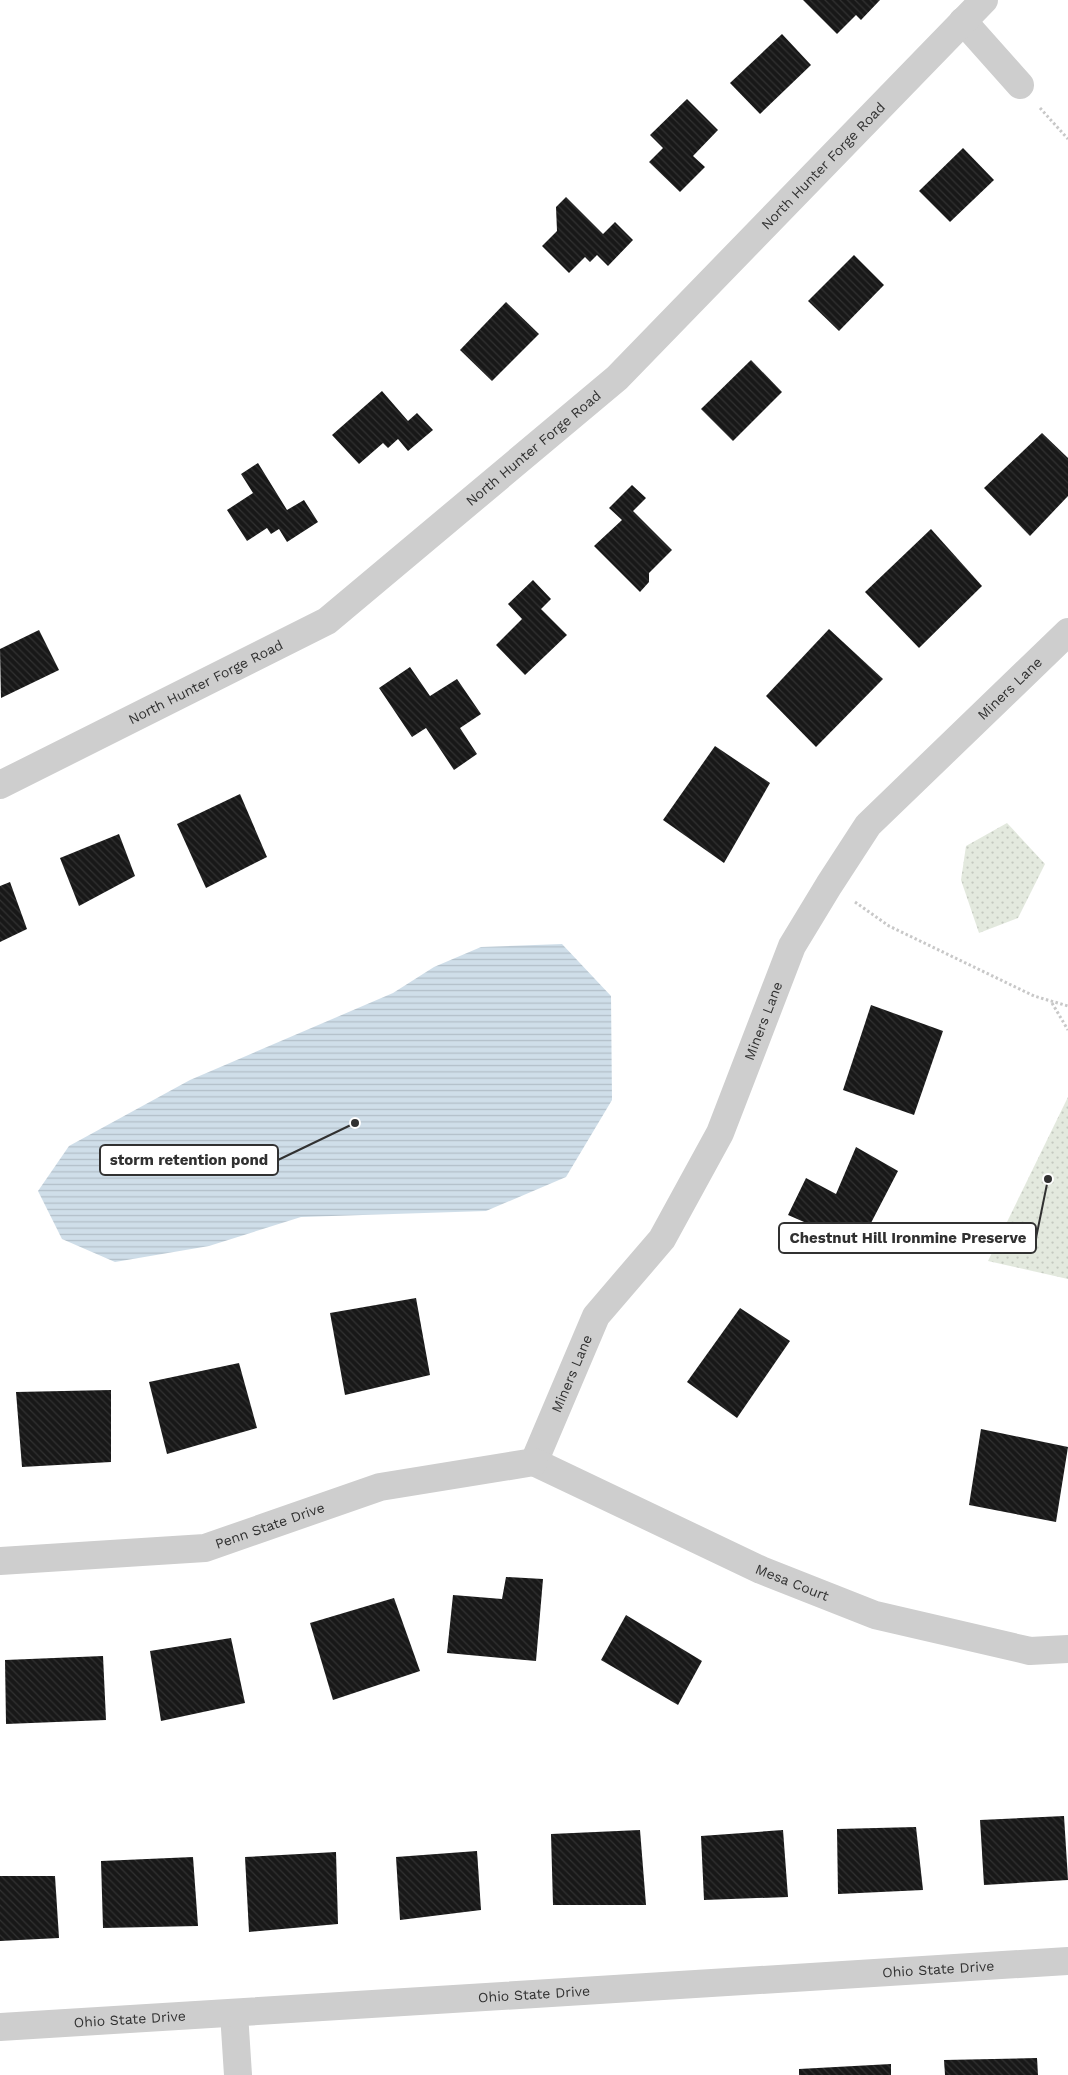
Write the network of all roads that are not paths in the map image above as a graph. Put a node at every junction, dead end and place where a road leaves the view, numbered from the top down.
1 (984, 0) edge
2 (963, 21) junction
3 (1020, 85) road end
4 (1068, 632) edge
5 (0, 785) edge
6 (534, 1462) junction
7 (0, 1561) edge
8 (1068, 1649) edge
9 (1068, 1961) edge
10 (234, 2014) junction
11 (0, 2027) edge
12 (238, 2075) edge

1 - 2 street, North Hunter Forge Road
2 - 3 street
2 - 5 street, North Hunter Forge Road
4 - 6 street, Miners Lane
6 - 7 street, Penn State Drive
6 - 8 street, Mesa Court
9 - 10 street, Ohio State Drive
10 - 11 street, Ohio State Drive
10 - 12 street

